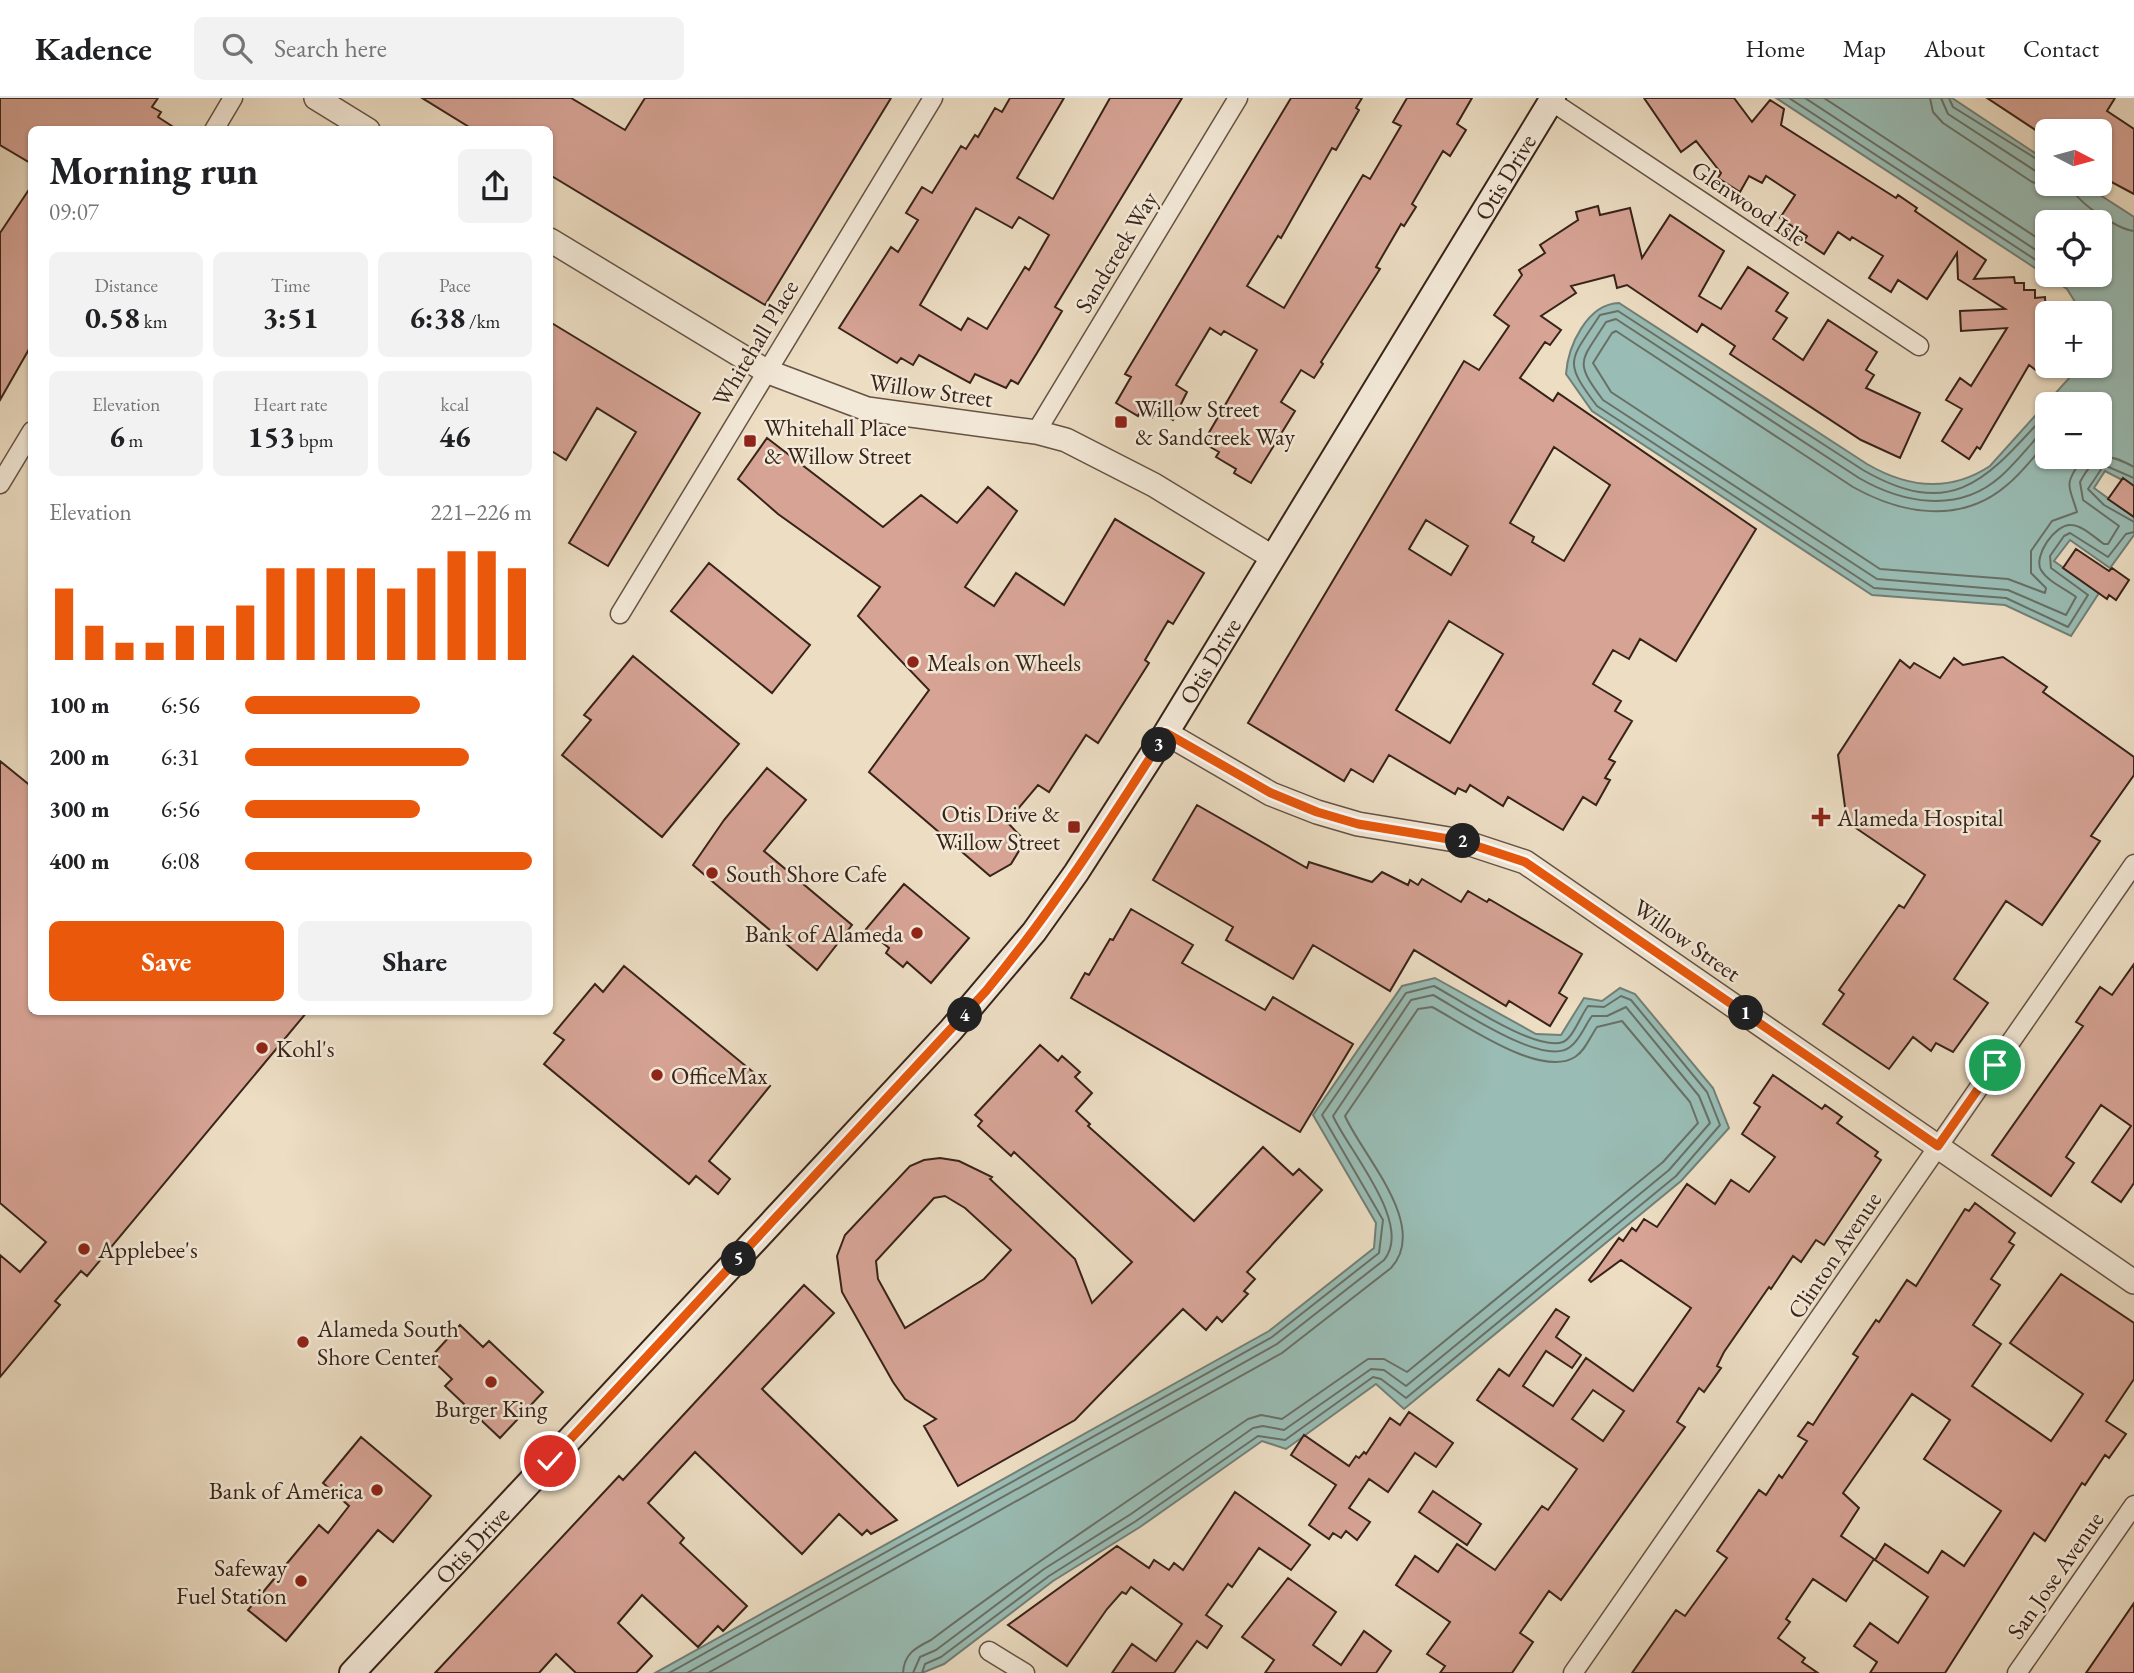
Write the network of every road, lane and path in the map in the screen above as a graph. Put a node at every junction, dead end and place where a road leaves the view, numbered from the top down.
1 (233, 98) edge
2 (316, 98) edge
3 (933, 98) edge
4 (1238, 98) edge
5 (1552, 99) edge
6 (216, 126) edge
7 (362, 126) edge
8 (553, 242) edge
9 (1919, 346) dead end
10 (766, 371) junction
11 (1036, 432) junction
12 (28, 438) edge
13 (0, 484) edge
14 (1272, 557) junction
15 (620, 614) dead end
16 (1166, 733) junction
17 (2134, 863) edge
18 (1938, 1146) junction
19 (2134, 1282) edge
20 (2134, 1505) edge
21 (989, 1651) dead end
22 (352, 1673) edge
23 (1025, 1673) edge
24 (1573, 1673) edge
25 (2017, 1673) edge

1 - 6 street
2 - 7 street
3 - 10 street, Whitehall Place
4 - 11 street, Sandcreek Way
5 - 9 street, Glenwood Isle
5 - 14 main road, Otis Drive
8 - 10 street, Willow Street
10 - 11 street, Willow Street
10 - 15 street, Whitehall Place
11 - 14 street, Willow Street
12 - 13 street
14 - 16 main road, Otis Drive
16 - 18 street, Willow Street
16 - 22 main road, Otis Drive
17 - 18 street, Clinton Avenue
18 - 19 street, Willow Street
18 - 24 street, Clinton Avenue
20 - 25 street, San Jose Avenue
21 - 23 street

